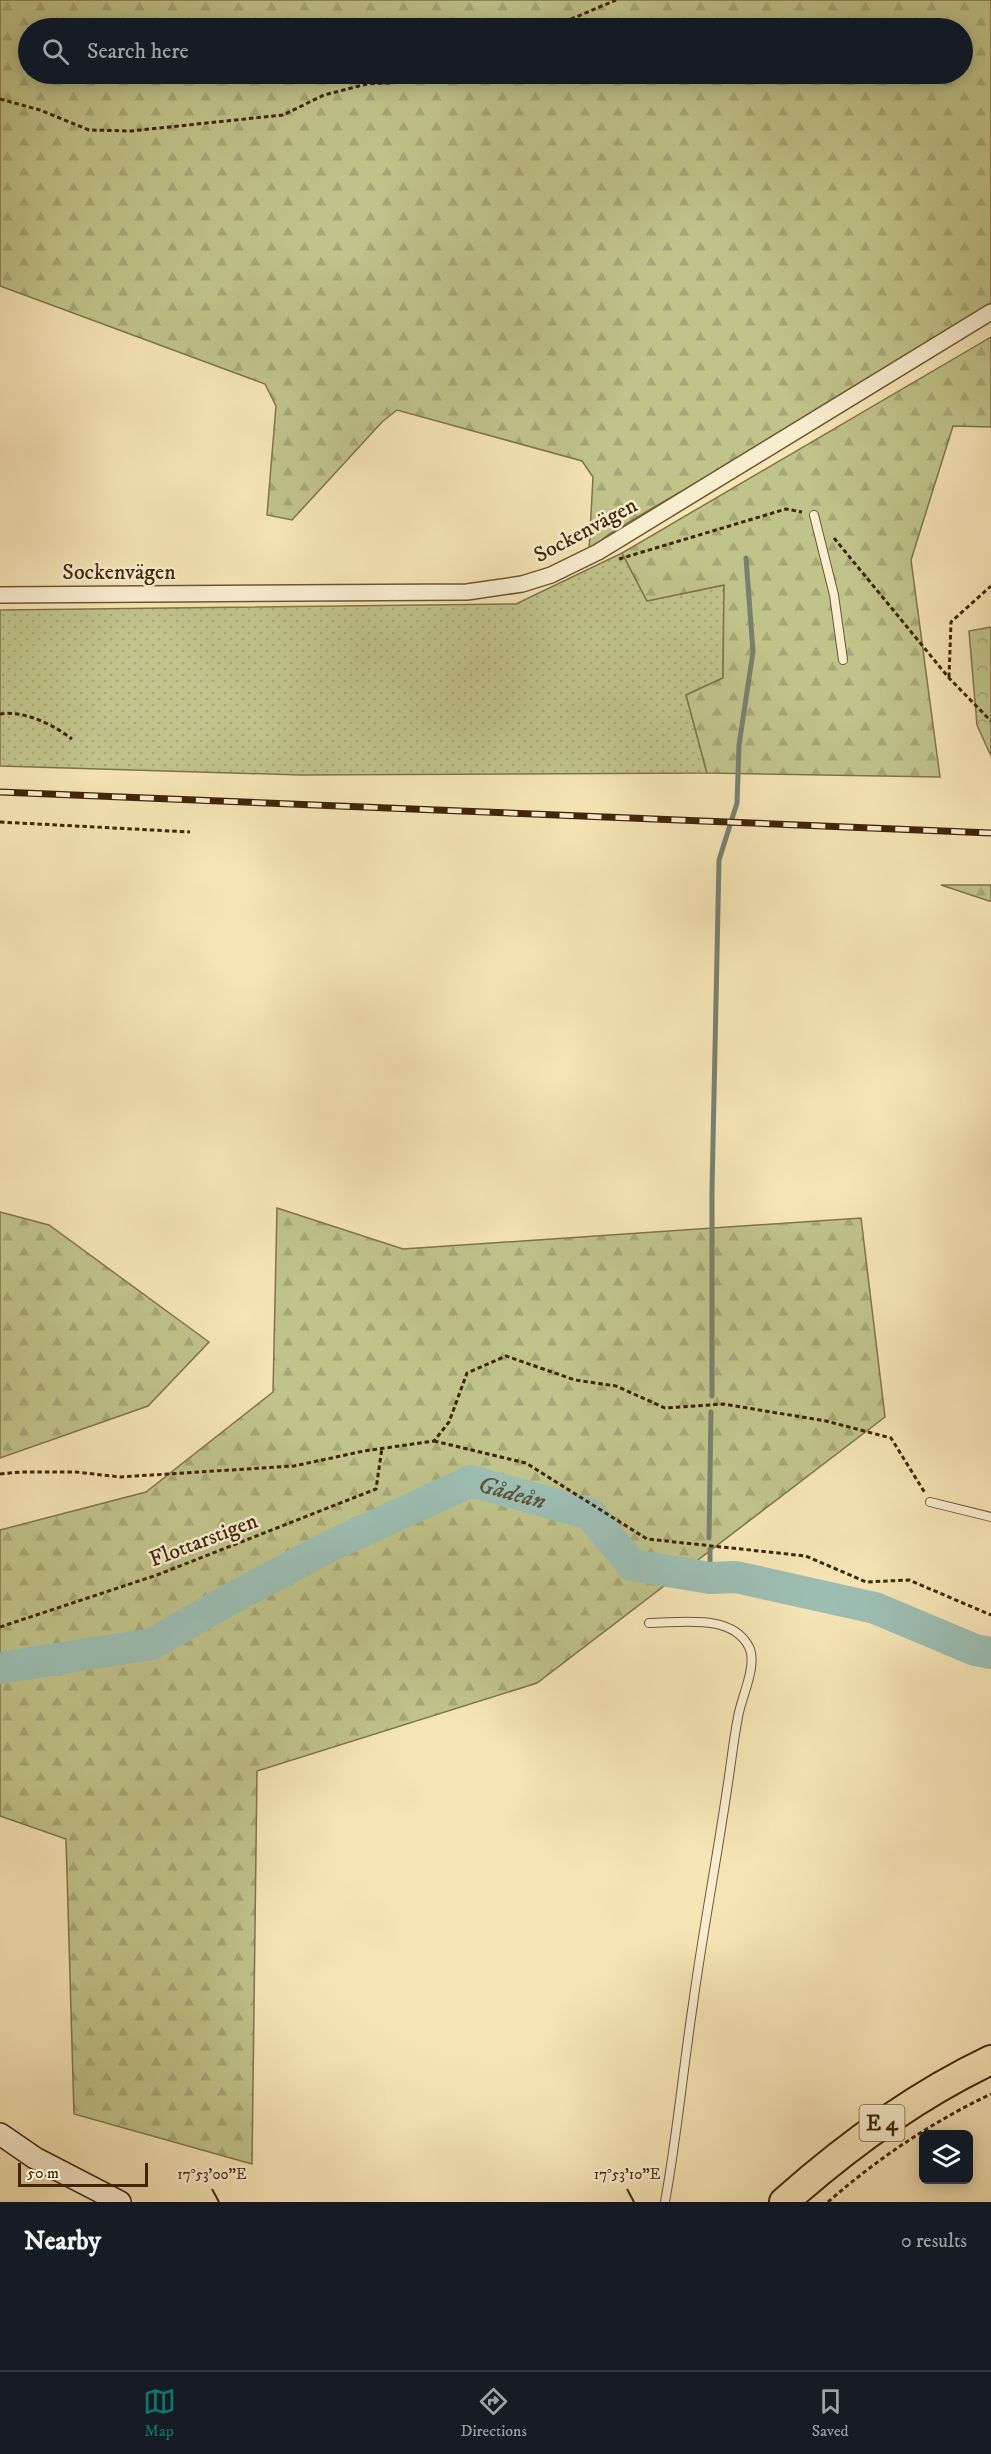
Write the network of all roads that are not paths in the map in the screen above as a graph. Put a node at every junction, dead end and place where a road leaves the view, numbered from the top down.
1 (991, 312) edge
2 (814, 515) road end
3 (0, 595) edge
4 (843, 660) dead end
5 (930, 1502) road end
6 (991, 1517) edge
7 (649, 1623) dead end
8 (991, 2060) edge
9 (0, 2134) edge
10 (120, 2202) edge
11 (665, 2202) edge
12 (784, 2202) edge

1 - 3 street, Sockenvägen
2 - 4 lane
5 - 6 lane
7 - 11 lane
8 - 12 highway, E 4
9 - 10 street

